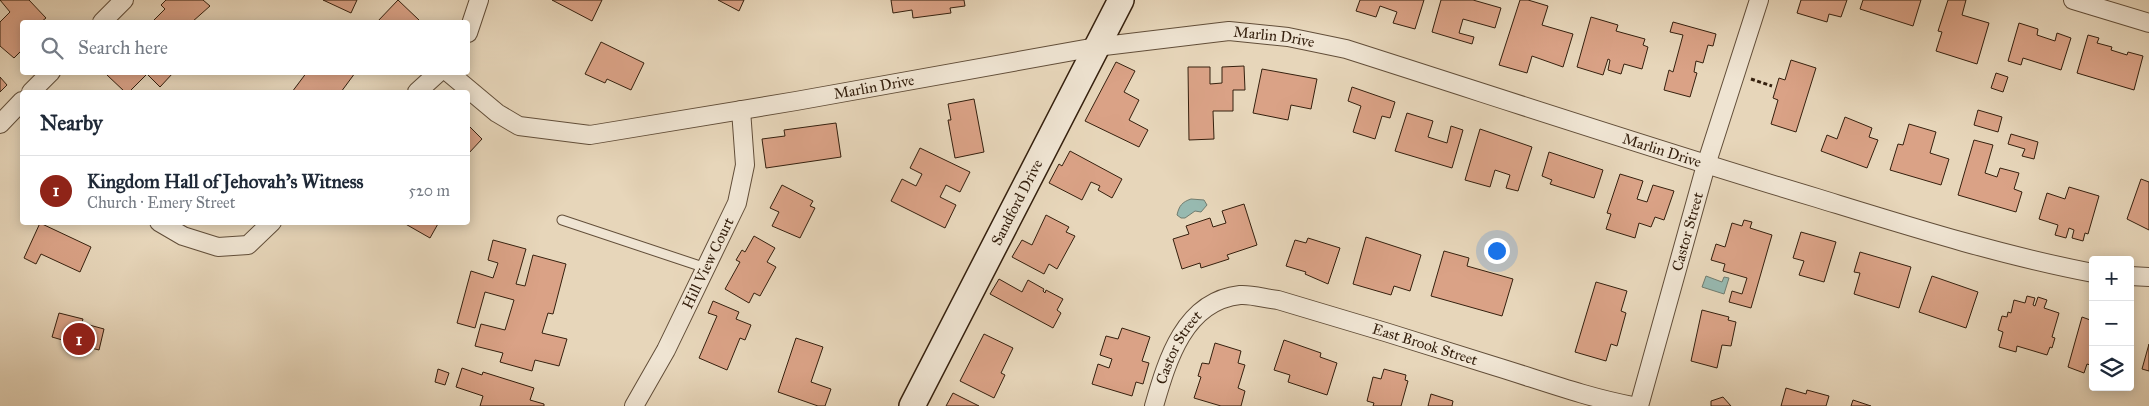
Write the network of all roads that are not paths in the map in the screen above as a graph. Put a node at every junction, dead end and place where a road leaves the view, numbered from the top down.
1 (124, 0) edge
2 (480, 0) edge
3 (1121, 0) edge
4 (1760, 0) edge
5 (2073, 0) edge
6 (104, 20) edge
7 (2149, 23) edge
8 (470, 28) edge
9 (1096, 47) junction
10 (48, 75) edge
11 (436, 75) edge
12 (452, 75) edge
13 (33, 90) edge
14 (419, 90) edge
15 (470, 90) edge
16 (470, 90) edge
17 (20, 103) edge
18 (741, 110) junction
19 (0, 124) edge
20 (1706, 165) junction
21 (562, 220) dead end
22 (164, 225) edge
23 (269, 225) edge
24 (706, 268) junction
25 (2089, 273) edge
26 (2134, 276) edge
27 (2149, 277) edge
28 (1218, 301) joint
29 (634, 406) edge
30 (912, 406) edge
31 (1154, 406) edge
32 (1633, 406) edge
33 (1639, 406) edge

1 - 6 street
2 - 8 street
3 - 9 street, Sandford Drive
4 - 20 street, Castor Street
5 - 7 street
9 - 18 street, Marlin Drive
9 - 20 street, Marlin Drive
9 - 30 street, Sandford Drive
10 - 13 street
11 - 14 street
12 - 16 street, Marlin Drive
15 - 18 street, Marlin Drive
17 - 19 street
18 - 24 street, Hill View Court
20 - 25 street, Marlin Drive
20 - 33 street, Castor Street
21 - 24 lane
22 - 23 street
24 - 29 street, Hill View Court
26 - 27 street
28 - 31 street, Castor Street
28 - 32 street, East Brook Street

